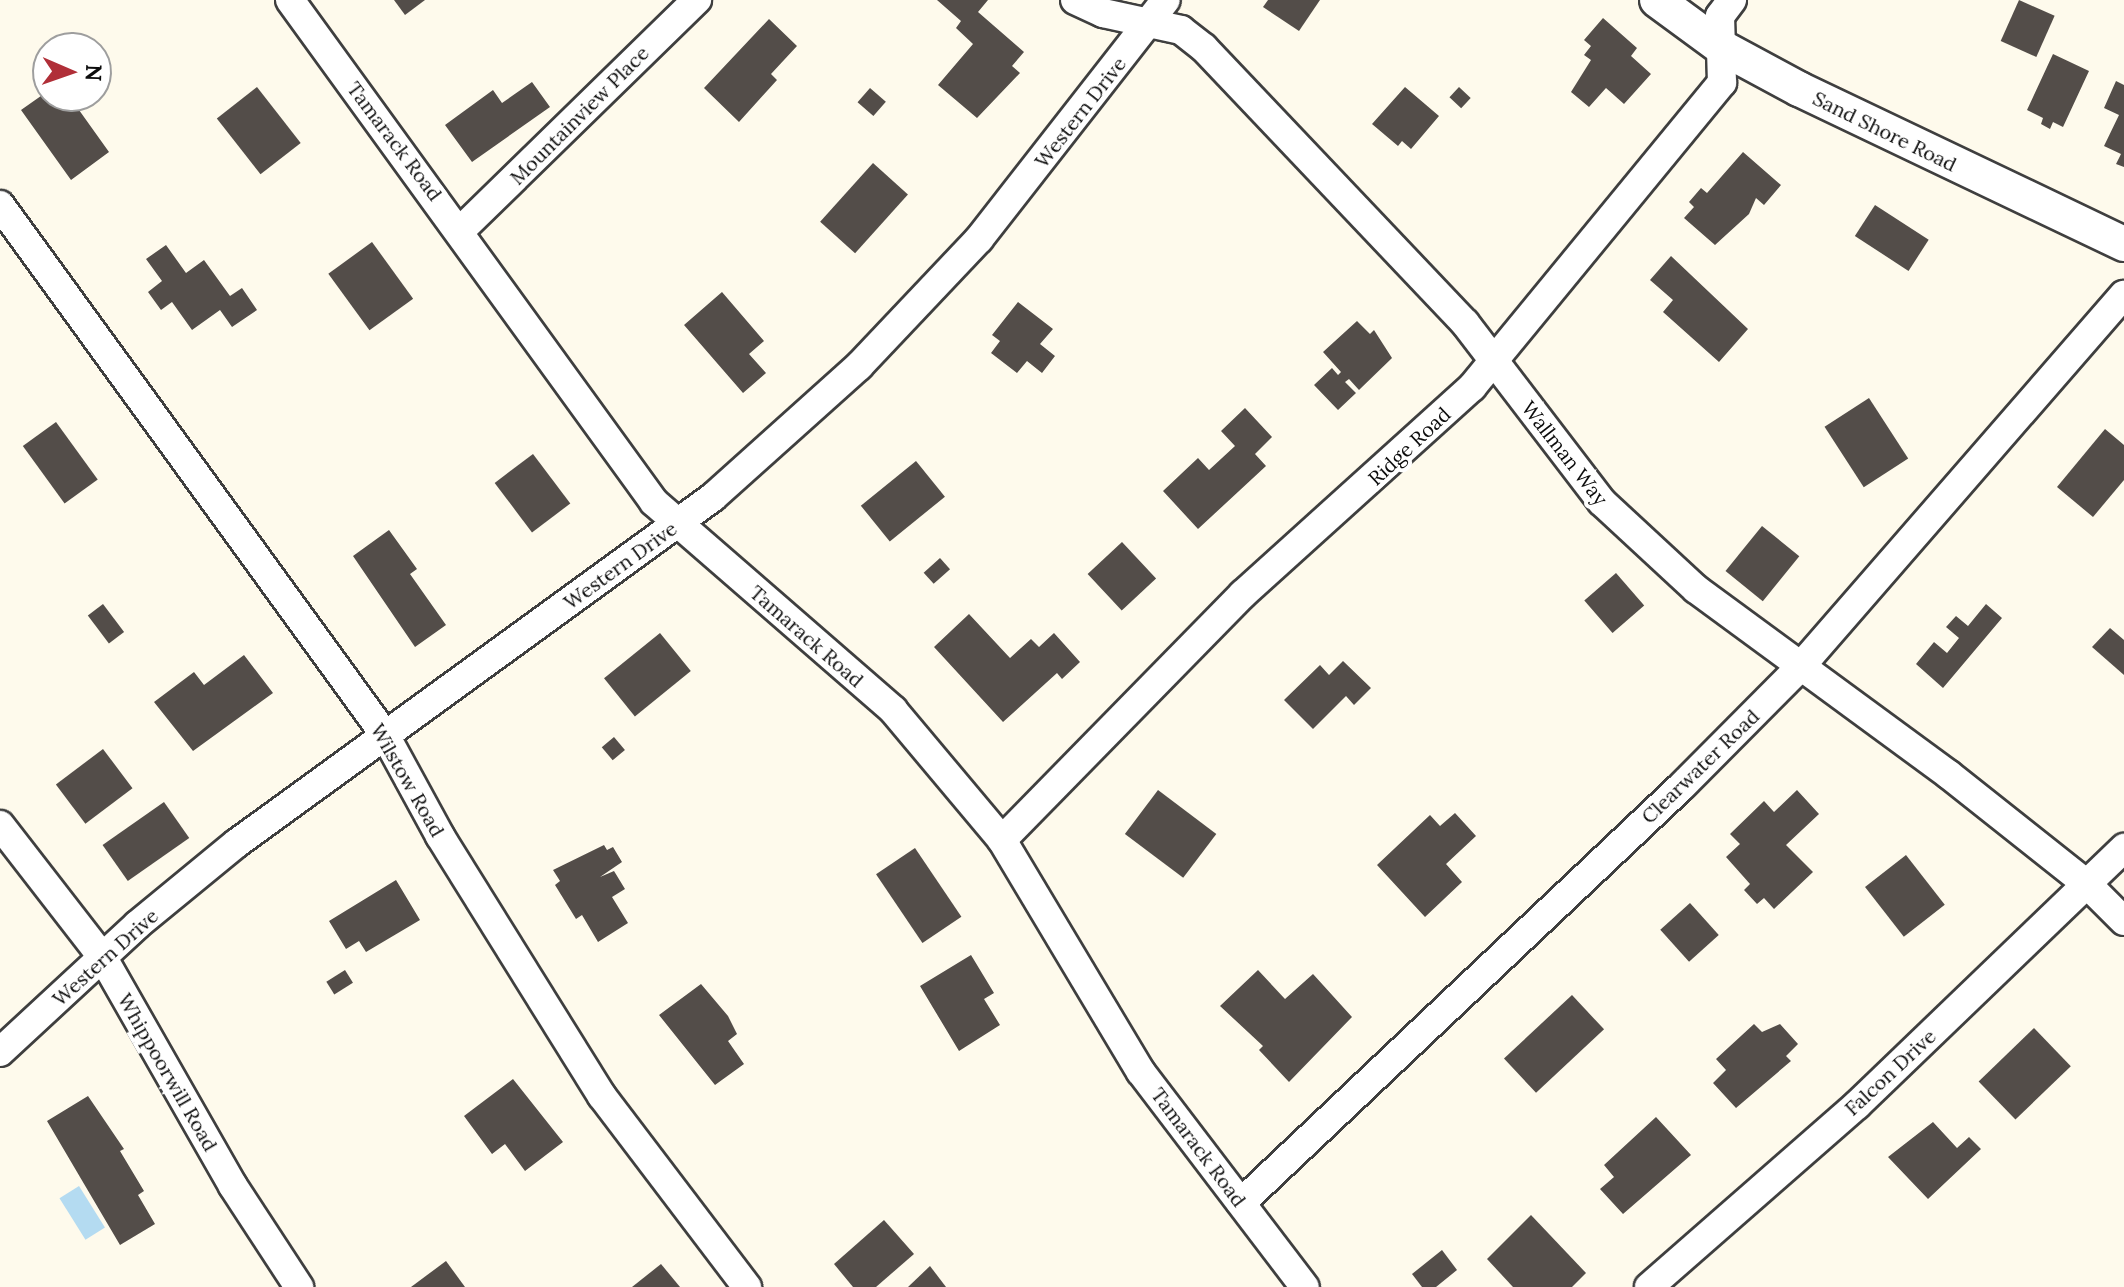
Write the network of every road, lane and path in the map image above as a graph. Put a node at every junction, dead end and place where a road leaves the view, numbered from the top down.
1 (290, 0) edge
2 (697, 0) edge
3 (1075, 0) edge
4 (1166, 0) edge
5 (1657, 0) edge
6 (1732, 0) edge
7 (1149, 23) junction
8 (1721, 47) junction
9 (0, 205) edge
10 (461, 230) junction
11 (2124, 244) edge
12 (2124, 295) edge
13 (1492, 359) junction
14 (676, 524) junction
15 (1801, 666) junction
16 (385, 735) junction
17 (0, 825) edge
18 (1002, 840) junction
19 (2124, 848) edge
20 (2088, 885) junction
21 (2124, 921) edge
22 (103, 958) junction
23 (0, 1052) edge
24 (1241, 1203) junction
25 (299, 1287) edge
26 (747, 1287) edge
27 (1305, 1287) edge
28 (1649, 1287) edge

1 - 10 street, Tamarack Road
2 - 10 street, Mountainview Place
3 - 7 street, Wallman Way
4 - 7 street, Western Drive
5 - 8 street, Sand Shore Road
6 - 8 street, Ridge Road
7 - 13 street, Wallman Way
7 - 14 street, Western Drive
8 - 11 street, Sand Shore Road
8 - 13 street, Ridge Road
9 - 16 street, Wilstow Road
10 - 14 street, Tamarack Road
12 - 15 street, Clearwater Road
13 - 15 street, Wallman Way
13 - 18 street, Ridge Road
14 - 16 street, Western Drive
14 - 18 street, Tamarack Road
15 - 20 street, Wallman Way
15 - 24 street, Clearwater Road
16 - 22 street, Western Drive
16 - 26 street, Wilstow Road
17 - 22 street, Whippoorwill Road
18 - 24 street, Tamarack Road
19 - 20 street, Falcon Drive
20 - 21 street, Wallman Way
20 - 28 street, Falcon Drive
22 - 23 street, Western Drive
22 - 25 street, Whippoorwill Road
24 - 27 street, Tamarack Road

